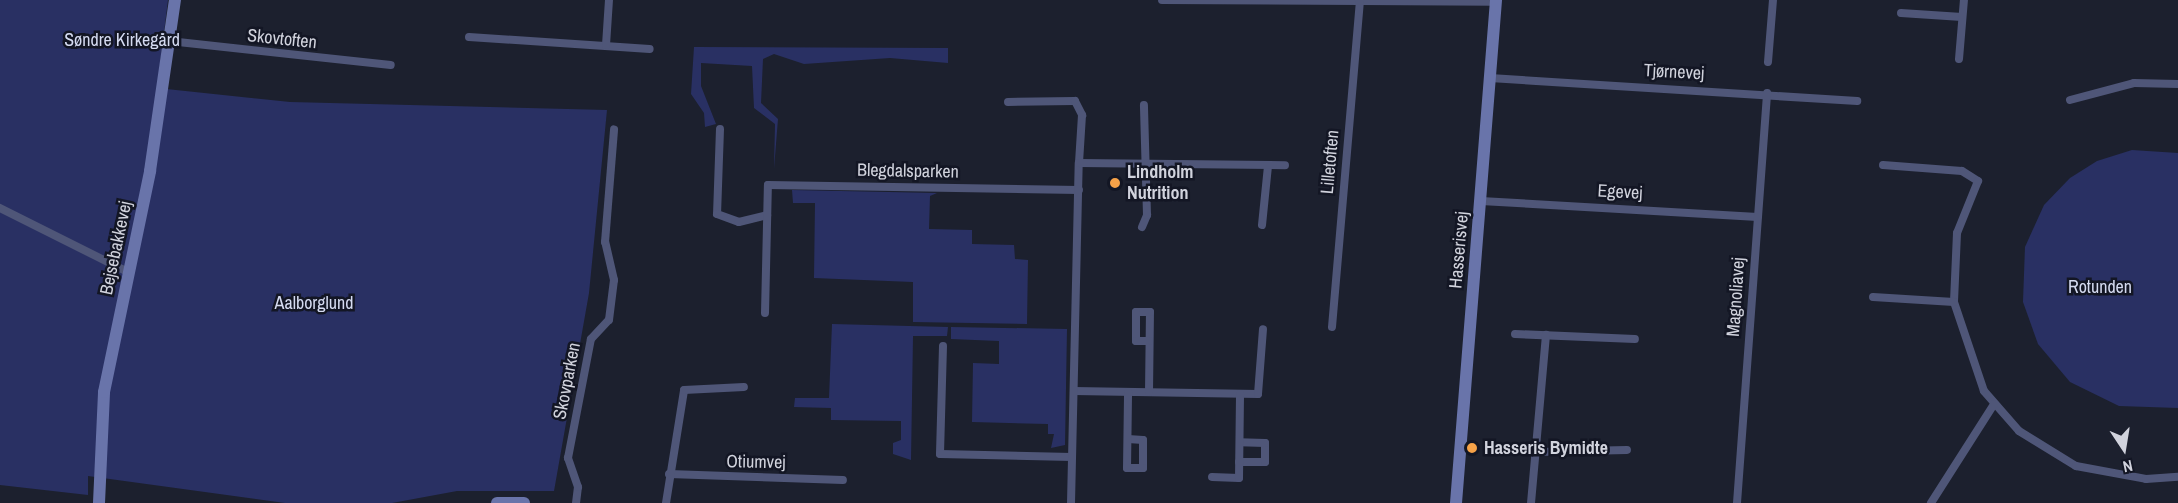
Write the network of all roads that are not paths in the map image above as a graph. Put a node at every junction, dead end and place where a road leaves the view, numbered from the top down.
1 (175, 0) edge
2 (609, 0) edge
3 (1162, 0) edge
4 (1360, 0) edge
5 (1403, 0) edge
6 (1773, 0) edge
7 (1964, 0) edge
8 (1496, 1) edge
9 (1901, 13) dead end
10 (1962, 17) junction
11 (469, 37) dead end
12 (170, 41) junction
13 (606, 45) junction
14 (650, 49) dead end
15 (1959, 59) dead end
16 (1768, 62) dead end
17 (391, 65) dead end
18 (1490, 78) junction
19 (2178, 84) edge
20 (1767, 93) junction
21 (2070, 100) dead end
22 (1857, 101) dead end
23 (1008, 102) dead end
24 (1144, 105) dead end
25 (614, 129) dead end
26 (720, 129) dead end
27 (1079, 163) junction
28 (1147, 164) junction
29 (1286, 165) dead end
30 (1883, 165) dead end
31 (1268, 166) junction
32 (1079, 190) junction
33 (1481, 201) junction
34 (0, 208) edge
35 (767, 216) junction
36 (1758, 217) junction
37 (1262, 225) dead end
38 (1142, 227) dead end
39 (130, 273) junction
40 (1873, 297) dead end
41 (1954, 302) junction
42 (765, 313) dead end
43 (1332, 327) dead end
44 (1263, 329) dead end
45 (1515, 334) dead end
46 (1546, 335) junction
47 (1635, 339) dead end
48 (1149, 341) dead end
49 (943, 346) dead end
50 (744, 387) dead end
51 (1074, 391) junction
52 (1128, 392) junction
53 (1149, 392) junction
54 (1240, 394) junction
55 (1994, 404) junction
56 (1128, 439) dead end
57 (1240, 442) junction
58 (1627, 450) dead end
59 (1536, 452) junction
60 (1072, 457) junction
61 (1239, 462) junction
62 (669, 474) junction
63 (1212, 477) dead end
64 (2178, 477) edge
65 (843, 480) dead end
66 (99, 503) edge
67 (497, 503) edge
68 (524, 503) edge
69 (576, 503) edge
70 (666, 503) edge
71 (1071, 503) edge
72 (1456, 503) edge
73 (1532, 503) edge
74 (1737, 503) edge
75 (1931, 503) edge

1 - 12 street, Bejsebakkevej
2 - 13 street
3 - 4 street
4 - 5 street
4 - 43 street, Lilletoften
5 - 8 street
6 - 16 street
7 - 10 street
8 - 18 street, Hasserisvej
9 - 10 street
10 - 15 street
11 - 13 street
12 - 17 street, Skovtoften
12 - 39 street, Bejsebakkevej
13 - 14 street
18 - 20 street, Tjørnevej
18 - 33 street, Hasserisvej
19 - 21 street
20 - 22 street, Tjørnevej
20 - 36 street, Magnoliavej
23 - 27 street
24 - 28 street
25 - 69 street, Skovparken
26 - 35 street
27 - 28 street
27 - 32 street
28 - 31 street
28 - 38 street
29 - 31 street
30 - 41 street
31 - 37 street
32 - 35 street, Blegdalsparken
32 - 51 street
33 - 36 street, Egevej
33 - 72 street, Hasserisvej
34 - 39 street
35 - 42 street, Blegdalsparken
36 - 74 street, Magnoliavej
39 - 66 street, Bejsebakkevej
40 - 41 street
41 - 55 street
44 - 54 street
45 - 46 street
46 - 47 street
46 - 59 street
48 - 53 street
49 - 60 street
50 - 62 street
51 - 52 street
51 - 60 street
52 - 53 street
52 - 56 street
53 - 54 street
54 - 57 street
55 - 64 street
55 - 75 street
57 - 61 street
57 - 61 street
58 - 59 street
59 - 73 street
60 - 71 street
61 - 63 street
62 - 65 street, Otiumvej
62 - 70 street
67 - 68 street

